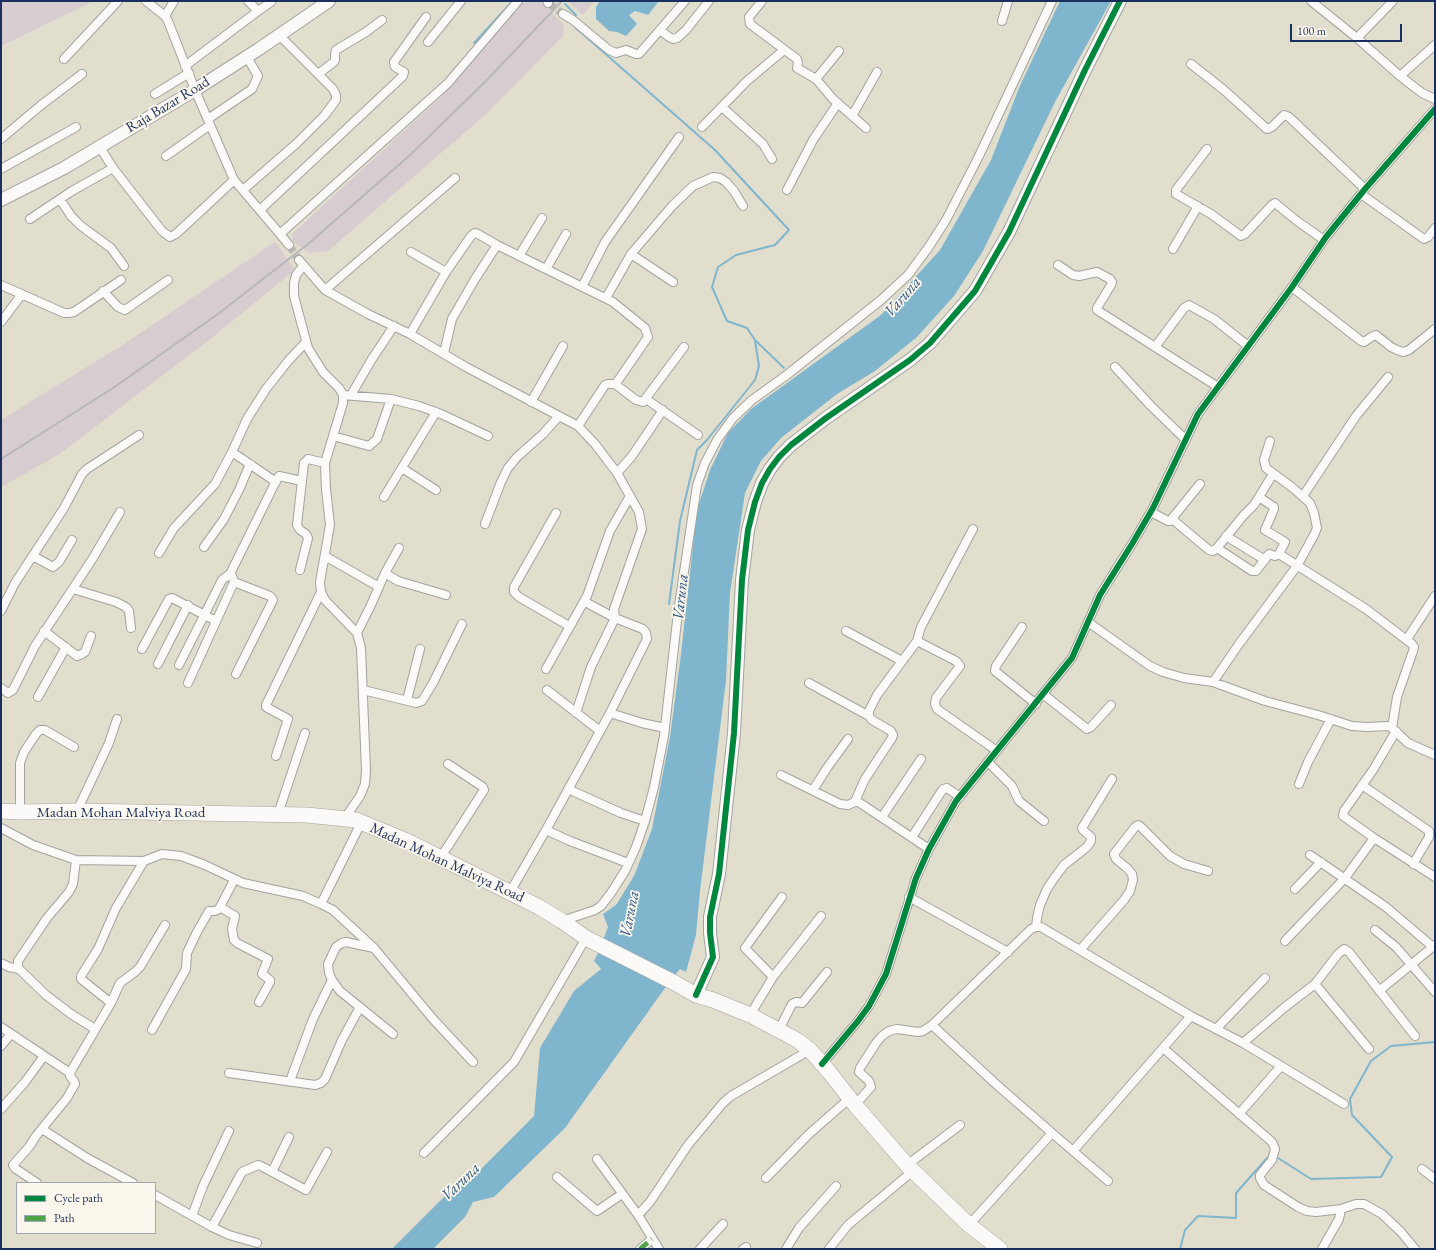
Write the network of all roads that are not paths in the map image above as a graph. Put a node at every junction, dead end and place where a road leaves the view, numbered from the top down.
1 (118, 1) edge
2 (146, 1) edge
3 (174, 1) edge
4 (248, 1) edge
5 (329, 1) edge
6 (461, 1) edge
7 (518, 1) edge
8 (685, 1) edge
9 (709, 1) edge
10 (762, 1) edge
11 (1008, 1) edge
12 (1052, 1) edge
13 (1120, 1) edge
14 (1311, 1) edge
15 (1393, 1) edge
16 (271, 2) edge
17 (258, 11) junction
18 (563, 14) tunnel mouth
19 (165, 16) junction
20 (426, 17) dead end
21 (382, 20) dead end
22 (1002, 21) dead end
23 (660, 30) junction
24 (279, 35) junction
25 (1357, 38) junction
26 (428, 42) dead end
27 (1435, 45) edge
28 (784, 50) junction
29 (839, 50) dead end
30 (247, 57) junction
31 (64, 59) dead end
32 (1191, 64) dead end
33 (187, 70) junction
34 (877, 72) dead end
35 (82, 74) dead end
36 (318, 74) junction
37 (1400, 76) junction
38 (816, 79) junction
39 (195, 90) junction
40 (155, 94) dead end
41 (1435, 99) edge
42 (838, 103) junction
43 (722, 108) junction
44 (1435, 109) edge
45 (852, 116) junction
46 (209, 122) junction
47 (76, 127) dead end
48 (702, 127) dead end
49 (866, 128) dead end
50 (679, 137) dead end
51 (1, 139) edge
52 (99, 146) junction
53 (1207, 149) dead end
54 (166, 156) dead end
55 (772, 159) dead end
56 (113, 168) junction
57 (1, 169) edge
58 (455, 178) dead end
59 (234, 180) junction
60 (243, 190) junction
61 (787, 190) dead end
62 (1363, 192) junction
63 (60, 199) junction
64 (1, 200) edge
65 (743, 206) dead end
66 (1198, 206) junction
67 (260, 210) junction
68 (542, 218) dead end
69 (30, 219) dead end
70 (1435, 228) edge
71 (280, 234) junction
72 (566, 234) dead end
73 (1324, 240) junction
74 (1432, 240) edge
75 (289, 245) tunnel mouth
76 (497, 245) junction
77 (1173, 249) dead end
78 (411, 252) dead end
79 (631, 254) junction
80 (520, 256) junction
81 (1058, 264) dead end
82 (124, 266) dead end
83 (546, 269) junction
84 (446, 272) junction
85 (121, 280) dead end
86 (168, 280) dead end
87 (673, 282) dead end
88 (1, 285) edge
89 (582, 287) junction
90 (1292, 288) junction
91 (324, 290) junction
92 (103, 291) junction
93 (22, 294) junction
94 (606, 298) junction
95 (1, 322) edge
96 (394, 326) junction
97 (1435, 329) edge
98 (410, 334) junction
99 (306, 342) junction
100 (564, 346) dead end
101 (1248, 346) junction
102 (684, 347) dead end
103 (1155, 347) junction
104 (444, 353) junction
105 (1115, 367) dead end
106 (1388, 377) dead end
107 (615, 384) junction
108 (1218, 387) junction
109 (342, 395) junction
110 (351, 395) junction
111 (391, 399) junction
112 (646, 399) junction
113 (531, 402) junction
114 (663, 410) junction
115 (436, 412) junction
116 (559, 416) junction
117 (578, 426) junction
118 (139, 435) dead end
119 (698, 435) dead end
120 (333, 436) junction
121 (488, 436) dead end
122 (1186, 440) junction
123 (1270, 441) dead end
124 (232, 452) junction
125 (325, 463) junction
126 (250, 464) junction
127 (402, 468) junction
128 (617, 473) junction
129 (1273, 474) junction
130 (302, 481) junction
131 (276, 482) junction
132 (1200, 484) dead end
133 (436, 490) dead end
134 (630, 496) junction
135 (1303, 496) junction
136 (384, 497) dead end
137 (1259, 497) junction
138 (120, 512) dead end
139 (1151, 512) junction
140 (556, 513) dead end
141 (1172, 519) junction
142 (486, 524) dead end
143 (974, 529) dead end
144 (1226, 536) junction
145 (72, 540) dead end
146 (204, 546) dead end
147 (399, 548) dead end
148 (1217, 548) junction
149 (159, 554) dead end
150 (1278, 554) junction
151 (33, 556) junction
152 (325, 556) junction
153 (1265, 560) junction
154 (1297, 566) junction
155 (300, 570) dead end
156 (231, 573) junction
157 (385, 573) junction
158 (234, 582) junction
159 (379, 587) junction
160 (72, 590) junction
161 (321, 592) junction
162 (446, 595) dead end
163 (1435, 596) edge
164 (589, 604) dead end
165 (188, 605) junction
166 (1, 611) edge
167 (204, 615) junction
168 (615, 618) junction
169 (216, 621) junction
170 (1088, 622) junction
171 (462, 624) dead end
172 (569, 626) junction
173 (1022, 627) dead end
174 (131, 628) dead end
175 (846, 631) dead end
176 (44, 632) junction
177 (357, 633) junction
178 (91, 636) dead end
179 (1407, 639) junction
180 (917, 641) junction
181 (66, 647) junction
182 (142, 649) dead end
183 (420, 649) dead end
184 (902, 661) junction
185 (158, 664) dead end
186 (179, 665) dead end
187 (546, 669) dead end
188 (236, 674) dead end
189 (1213, 682) junction
190 (188, 683) dead end
191 (809, 683) dead end
192 (1, 688) edge
193 (362, 690) junction
194 (548, 690) dead end
195 (1043, 694) junction
196 (38, 697) dead end
197 (407, 700) junction
198 (1036, 704) junction
199 (1111, 705) dead end
200 (576, 713) junction
201 (610, 713) junction
202 (869, 716) junction
203 (117, 719) dead end
204 (1331, 719) junction
205 (665, 728) junction
206 (1394, 729) junction
207 (600, 731) junction
208 (305, 733) dead end
209 (848, 739) dead end
210 (74, 747) dead end
211 (997, 751) junction
212 (1435, 755) edge
213 (276, 756) dead end
214 (921, 759) dead end
215 (988, 762) junction
216 (448, 764) dead end
217 (782, 775) dead end
218 (1112, 779) dead end
219 (1298, 784) dead end
220 (1362, 785) junction
221 (568, 790) junction
222 (813, 790) junction
223 (960, 797) junction
224 (857, 801) junction
225 (1, 811) edge
226 (77, 811) junction
227 (20, 812) junction
228 (278, 814) junction
229 (882, 817) junction
230 (345, 818) junction
231 (645, 821) junction
232 (1044, 821) dead end
233 (362, 822) junction
234 (1, 828) edge
235 (546, 830) junction
236 (912, 837) junction
237 (1374, 838) junction
238 (929, 848) junction
239 (1310, 854) dead end
240 (441, 857) junction
241 (76, 860) junction
242 (144, 861) junction
243 (1321, 862) junction
244 (628, 863) junction
245 (1413, 864) junction
246 (1208, 871) dead end
247 (1435, 877) edge
248 (1344, 878) junction
249 (234, 880) junction
250 (1295, 889) dead end
251 (510, 892) junction
252 (782, 897) dead end
253 (909, 898) junction
254 (321, 904) junction
255 (220, 907) junction
256 (821, 916) dead end
257 (562, 921) junction
258 (165, 925) dead end
259 (1036, 927) junction
260 (1374, 930) dead end
261 (586, 938) junction
262 (1285, 941) dead end
263 (1434, 946) edge
264 (374, 948) junction
265 (1080, 950) junction
266 (1008, 952) junction
267 (1, 963) edge
268 (1411, 964) junction
269 (19, 969) junction
270 (827, 972) dead end
271 (773, 976) junction
272 (1265, 978) dead end
273 (332, 980) junction
274 (1315, 984) junction
275 (1379, 990) junction
276 (1435, 992) edge
277 (698, 996) junction
278 (259, 1002) dead end
279 (110, 1003) junction
280 (360, 1007) junction
281 (750, 1015) junction
282 (1190, 1016) junction
283 (932, 1025) junction
284 (1, 1027) edge
285 (95, 1029) junction
286 (1216, 1029) junction
287 (152, 1030) dead end
288 (779, 1030) junction
289 (11, 1034) junction
290 (393, 1034) dead end
291 (1415, 1036) dead end
292 (1243, 1043) junction
293 (1, 1046) edge
294 (1163, 1048) junction
295 (1369, 1049) dead end
296 (807, 1052) junction
297 (44, 1056) junction
298 (473, 1062) dead end
299 (822, 1064) junction
300 (1281, 1066) junction
301 (70, 1073) junction
302 (229, 1073) dead end
303 (290, 1081) junction
304 (850, 1102) junction
305 (1344, 1104) dead end
306 (1, 1109) edge
307 (1240, 1114) junction
308 (960, 1125) dead end
309 (42, 1129) junction
310 (229, 1131) dead end
311 (1052, 1133) junction
312 (289, 1138) dead end
313 (1073, 1151) junction
314 (327, 1152) dead end
315 (424, 1153) dead end
316 (597, 1159) dead end
317 (1422, 1170) dead end
318 (907, 1171) junction
319 (272, 1172) junction
320 (557, 1177) dead end
321 (766, 1178) dead end
322 (1435, 1179) edge
323 (1108, 1181) dead end
324 (35, 1182) edge
325 (131, 1182) edge
326 (836, 1186) dead end
327 (622, 1194) junction
328 (156, 1196) edge
329 (1341, 1209) junction
330 (638, 1215) junction
331 (192, 1216) junction
332 (723, 1224) dead end
333 (969, 1225) junction
334 (212, 1227) junction
335 (652, 1239) junction
336 (257, 1244) dead end
337 (640, 1249) edge
338 (659, 1249) edge
339 (700, 1249) edge
340 (786, 1249) edge
341 (829, 1249) edge
342 (988, 1249) edge
343 (1000, 1249) edge
344 (1322, 1249) edge
345 (1415, 1249) edge

1 - 31 street
2 - 19 street
3 - 19 street
4 - 17 street
5 - 24 street, Raja Bazar Road
6 - 26 street
7 - 71 street
8 - 23 street
9 - 23 street
10 - 28 street
11 - 22 street
12 - 205 street
13 - 277 street
14 - 25 street
15 - 25 street
16 - 17 street
17 - 33 street
18 - 23 street
19 - 33 street
20 - 67 street
21 - 36 street
24 - 30 street, Raja Bazar Road
24 - 36 street
25 - 37 street
27 - 37 street
28 - 38 street
28 - 43 street
29 - 38 street
30 - 39 street, Raja Bazar Road
30 - 46 street
32 - 62 street
33 - 39 street
33 - 40 street
34 - 45 street
35 - 51 street
36 - 60 street
37 - 41 street
38 - 42 street
39 - 46 street
39 - 52 street, Raja Bazar Road
42 - 45 street
42 - 61 street
43 - 48 street
43 - 55 street
44 - 62 street
45 - 49 street
46 - 54 street
46 - 59 street
47 - 57 street
50 - 89 street
52 - 56 street
52 - 64 street, Raja Bazar Road
53 - 66 street
56 - 59 street
56 - 63 street
58 - 91 street
59 - 60 street
60 - 67 street
62 - 73 street
62 - 74 street
63 - 69 street
63 - 82 street
65 - 79 street
66 - 73 street
66 - 77 street
67 - 71 street
68 - 80 street
70 - 74 street
71 - 75 street
72 - 83 street
73 - 90 street
76 - 80 street
76 - 84 street
76 - 104 street
78 - 84 street
79 - 87 street
79 - 94 street
80 - 83 street
81 - 103 street
83 - 89 street
84 - 98 street
85 - 92 street
86 - 92 street
88 - 93 street
89 - 94 street
90 - 97 street
90 - 101 street
91 - 96 street
91 - 99 street
92 - 93 street
93 - 95 street
94 - 107 street
96 - 98 street
96 - 110 street
98 - 104 street
99 - 109 street
99 - 124 street
100 - 113 street
101 - 103 street
101 - 108 street
102 - 112 street
103 - 108 street
104 - 113 street
105 - 122 street
106 - 135 street
107 - 112 street
107 - 117 street
108 - 122 street
109 - 110 street
109 - 120 street
110 - 111 street
111 - 115 street
111 - 120 street
112 - 114 street
113 - 116 street
114 - 119 street
114 - 128 street
115 - 121 street
115 - 127 street
116 - 117 street
116 - 142 street
117 - 128 street
118 - 151 street
120 - 125 street
122 - 139 street
123 - 129 street
124 - 126 street
124 - 149 street
125 - 130 street
125 - 152 street
126 - 131 street
126 - 146 street
127 - 133 street
127 - 136 street
128 - 134 street
129 - 135 street
129 - 137 street
130 - 131 street
130 - 155 street
131 - 156 street
132 - 141 street
134 - 168 street
134 - 172 street
135 - 154 street
137 - 144 street
137 - 150 street
138 - 160 street
139 - 141 street
139 - 170 street
140 - 172 street
141 - 148 street
143 - 180 street
144 - 148 street
144 - 153 street
145 - 151 street
147 - 157 street
148 - 153 street
150 - 153 street
150 - 154 street
151 - 166 street
152 - 159 street
152 - 161 street
154 - 179 street
154 - 189 street
156 - 158 street
156 - 167 street
157 - 159 street
157 - 162 street
158 - 169 street
158 - 188 street
159 - 177 street
160 - 174 street
160 - 176 street
161 - 177 street
161 - 213 street
163 - 179 street
164 - 168 street
165 - 167 street
165 - 182 street
165 - 185 street
167 - 169 street
167 - 186 street
168 - 200 street
168 - 201 street
169 - 190 street
170 - 189 street
170 - 195 street
171 - 197 street
172 - 187 street
173 - 198 street
175 - 184 street
176 - 181 street
176 - 192 street
177 - 193 street
178 - 181 street
179 - 206 street
180 - 184 street
180 - 211 street
181 - 196 street
183 - 197 street
184 - 202 street
189 - 204 street
191 - 202 street
193 - 197 street
193 - 230 street
194 - 200 street
195 - 198 street
195 - 199 street
198 - 211 street
200 - 207 street
201 - 205 street
201 - 207 street
202 - 224 street
203 - 226 street
204 - 206 street
204 - 219 street
205 - 231 street
206 - 212 street
206 - 220 street
207 - 221 street
208 - 228 street
209 - 222 street
210 - 227 street
211 - 215 street
214 - 229 street
215 - 223 street
215 - 232 street
216 - 240 street
217 - 222 street
218 - 259 street
220 - 237 street
220 - 245 street
221 - 231 street
221 - 235 street
222 - 224 street
223 - 236 street
223 - 238 street
224 - 229 street
225 - 227 highway, Madan Mohan Malviya Road
226 - 227 highway, Madan Mohan Malviya Road
226 - 228 highway, Madan Mohan Malviya Road
228 - 230 highway, Madan Mohan Malviya Road
229 - 236 street
230 - 233 highway, Madan Mohan Malviya Road
231 - 244 street
233 - 240 highway, Madan Mohan Malviya Road
233 - 254 street
234 - 241 street
235 - 244 street
235 - 251 street
236 - 238 street
237 - 245 street
237 - 248 street
238 - 253 street
239 - 243 street
240 - 251 highway, Madan Mohan Malviya Road
241 - 242 street
241 - 269 street
242 - 249 street
242 - 279 street
243 - 248 street
243 - 250 street
244 - 257 street
245 - 247 street
246 - 265 street
248 - 262 street
248 - 263 street
249 - 254 street
249 - 255 street
251 - 257 highway, Madan Mohan Malviya Road
252 - 271 street
253 - 266 street
253 - 299 street
254 - 264 street
255 - 278 street
255 - 287 street
256 - 271 street
257 - 261 highway, Madan Mohan Malviya Road
258 - 279 street
259 - 265 street
259 - 266 street
260 - 268 street
261 - 277 highway, Madan Mohan Malviya Road
261 - 315 street
263 - 268 street
264 - 273 street
264 - 298 street
265 - 282 street
266 - 283 street
267 - 269 street
268 - 275 street
268 - 276 street
269 - 285 street
270 - 288 street
271 - 281 street
272 - 286 street
273 - 280 street
273 - 303 street
274 - 275 street
274 - 292 street
274 - 295 street
275 - 291 street
277 - 281 highway, Madan Mohan Malviya Road
277 - 296 highway, Madan Mohan Malviya Road
279 - 285 street
280 - 290 street
280 - 303 street
281 - 288 highway, Madan Mohan Malviya Road
282 - 286 street
282 - 294 street
283 - 304 street
283 - 311 street
284 - 289 street
285 - 301 street
286 - 292 street
288 - 296 highway, Madan Mohan Malviya Road
289 - 293 street
289 - 297 street
292 - 300 street
294 - 307 street
294 - 313 street
296 - 299 highway, Madan Mohan Malviya Road
296 - 304 highway, Madan Mohan Malviya Road
296 - 330 street
297 - 301 street
297 - 306 street
299 - 304 highway, Madan Mohan Malviya Road
300 - 305 street
300 - 307 street
301 - 309 street
302 - 303 street
304 - 318 highway, Madan Mohan Malviya Road
304 - 321 street
307 - 329 street
308 - 318 street
309 - 324 street
309 - 325 street
310 - 331 street
311 - 313 street
311 - 333 street
312 - 319 street
313 - 323 street
314 - 319 street
316 - 327 street
317 - 322 street
318 - 333 highway, Madan Mohan Malviya Road
318 - 341 street
318 - 342 highway, Madan Mohan Malviya Road
319 - 334 street
320 - 327 street
326 - 340 street
327 - 330 street
328 - 331 street
329 - 344 street
329 - 345 street
330 - 335 street
331 - 334 street
332 - 339 street
333 - 343 highway, Madan Mohan Malviya Road
334 - 336 street
335 - 337 street
335 - 338 street

